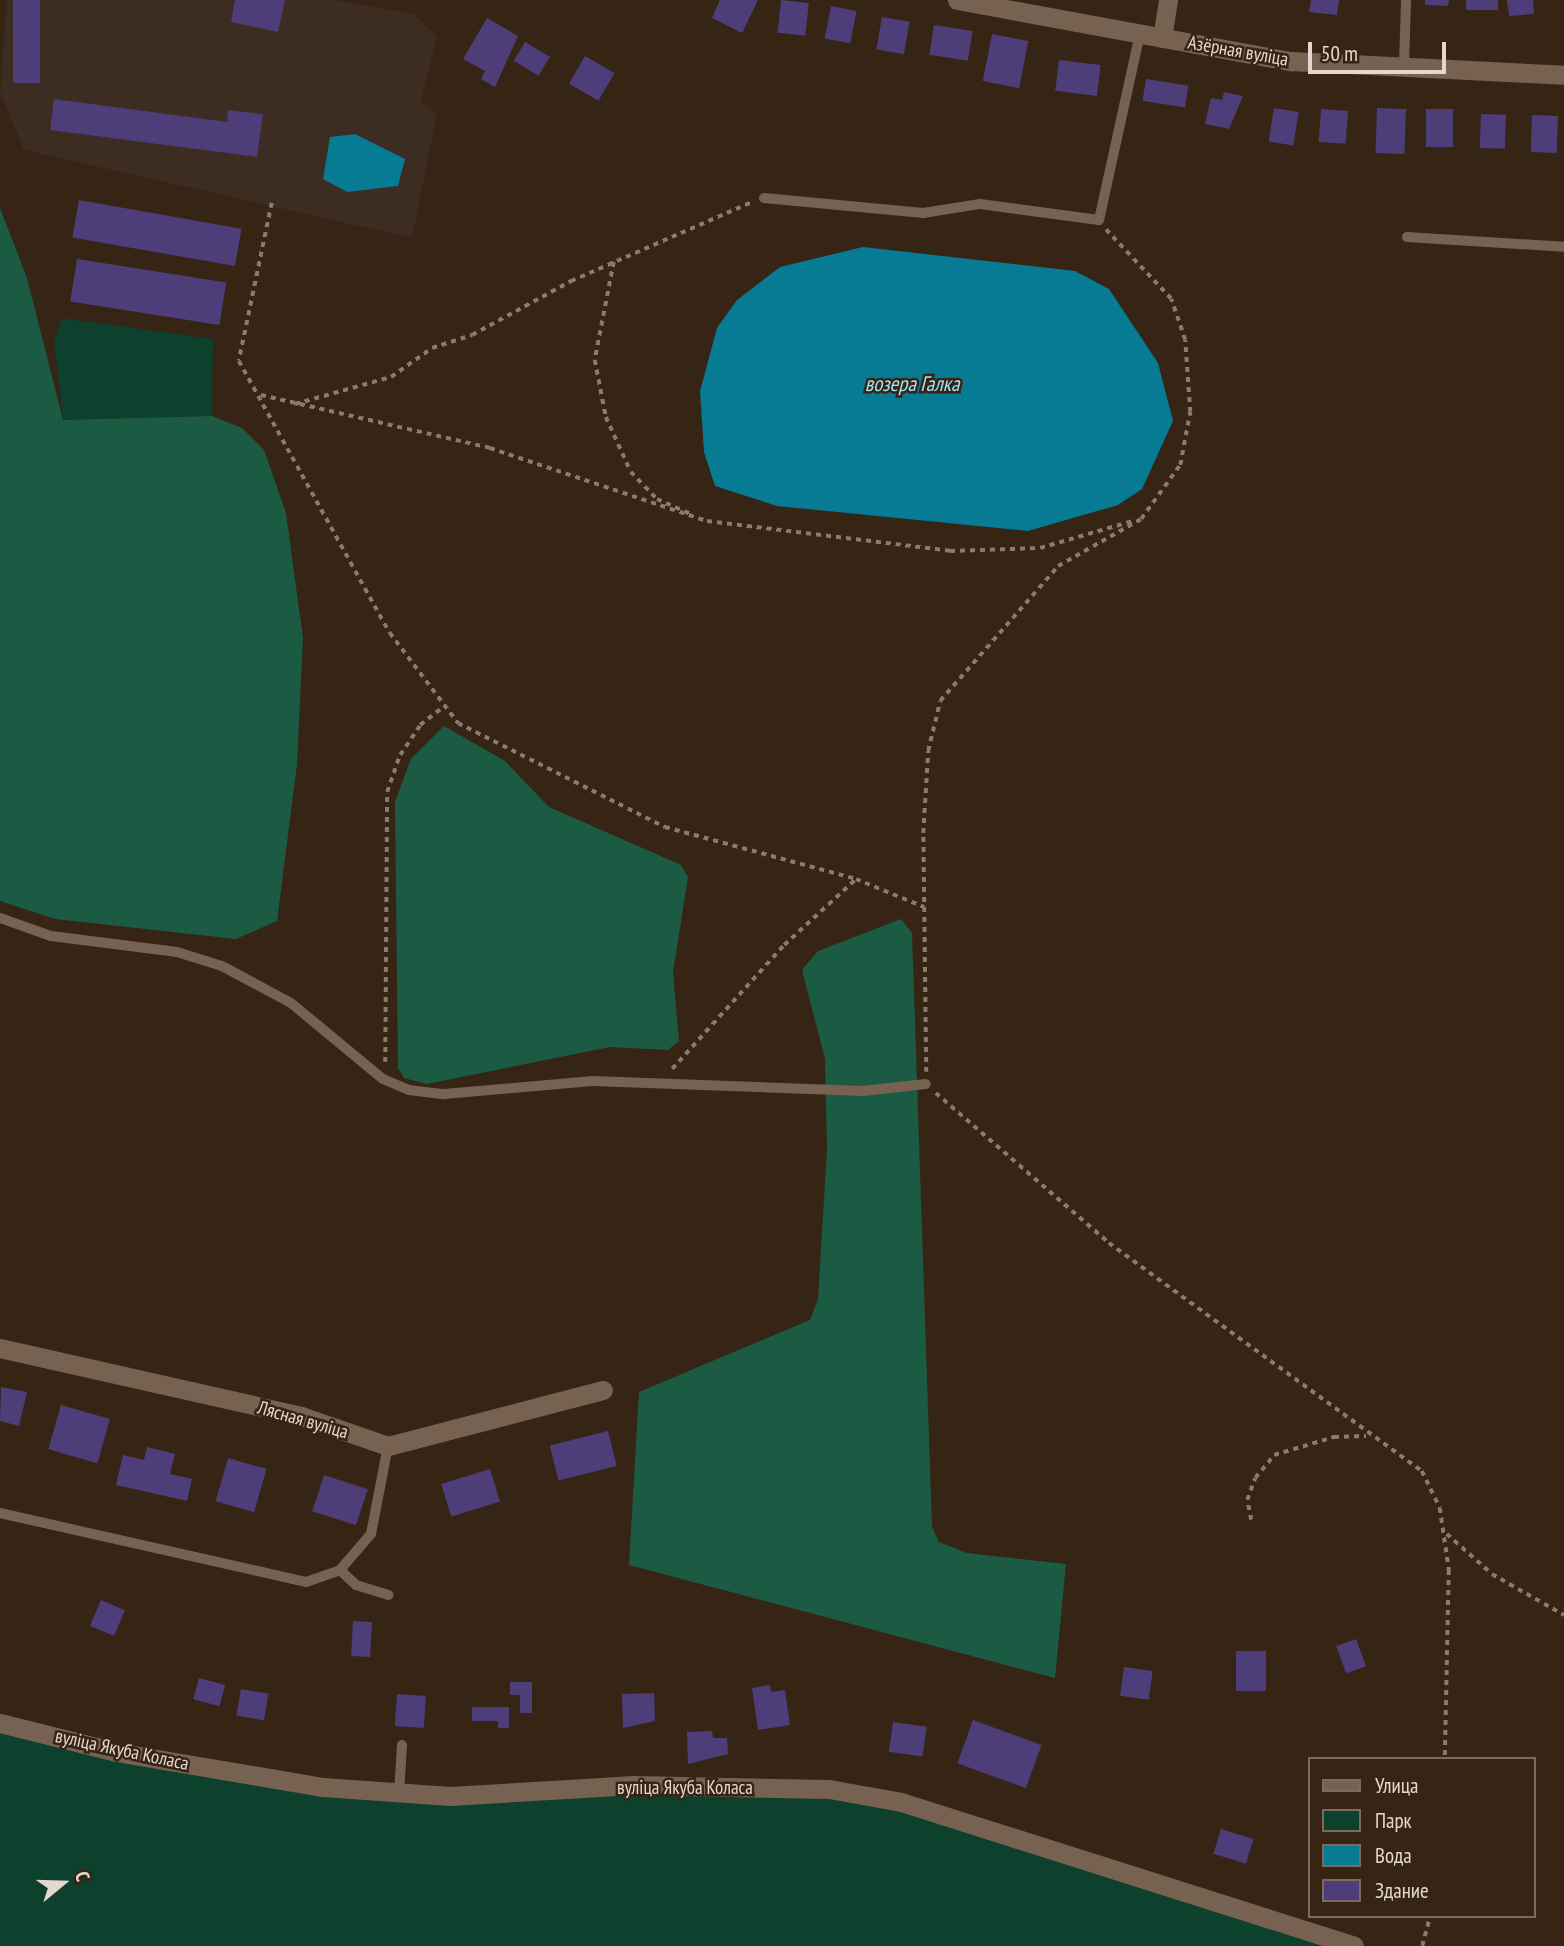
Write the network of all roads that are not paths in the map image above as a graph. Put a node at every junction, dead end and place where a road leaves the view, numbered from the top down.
1 (957, 0) edge
2 (1168, 0) edge
3 (1406, 0) edge
4 (1140, 34) junction
5 (1162, 38) junction
6 (1404, 65) junction
7 (1564, 75) edge
8 (764, 198) road end
9 (1407, 237) dead end
10 (1564, 247) edge
11 (0, 918) edge
12 (926, 1084) road end
13 (0, 1348) edge
14 (603, 1390) dead end
15 (388, 1446) junction
16 (0, 1513) edge
17 (340, 1570) junction
18 (388, 1595) dead end
19 (0, 1723) edge
20 (402, 1745) dead end
21 (398, 1793) junction
22 (1354, 1946) edge

1 - 4 street, Азёрная вуліца
2 - 5 street
3 - 6 lane
4 - 5 street, Азёрная вуліца
4 - 8 lane
5 - 6 street, Азёрная вуліца
6 - 7 street, Азёрная вуліца
9 - 10 lane
11 - 12 lane
13 - 15 street, Лясная вуліца
14 - 15 street
15 - 17 lane
16 - 17 lane
17 - 18 lane
19 - 21 street, вуліца Якуба Коласа
20 - 21 lane
21 - 22 street, вуліца Якуба Коласа

